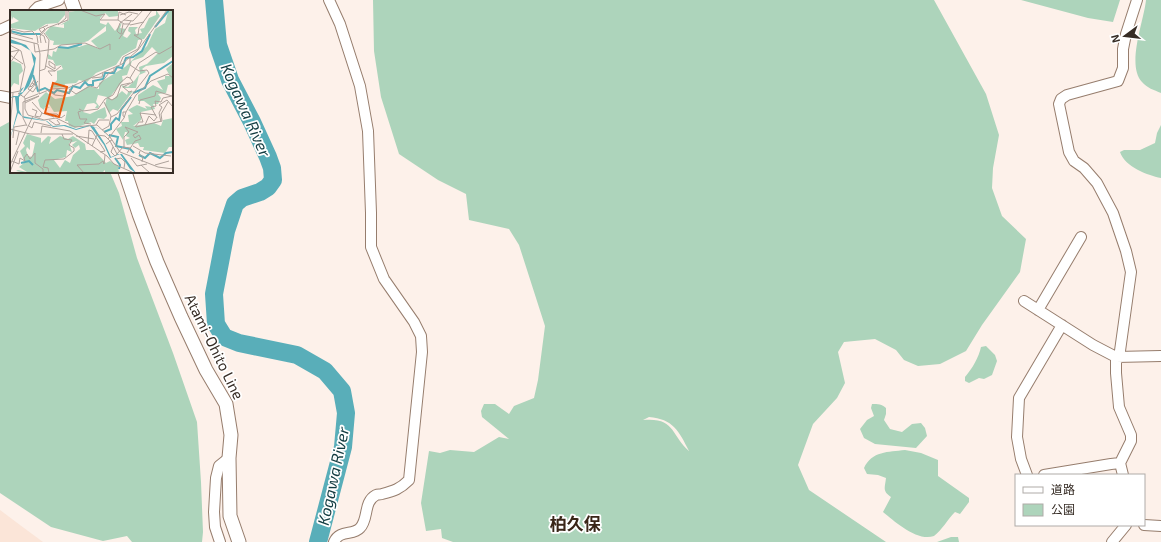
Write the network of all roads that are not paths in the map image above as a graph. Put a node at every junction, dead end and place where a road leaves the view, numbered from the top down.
1 (59, 0) edge
2 (71, 0) edge
3 (329, 0) edge
4 (1137, 0) edge
5 (34, 6) edge
6 (75, 10) edge
7 (10, 25) edge
8 (0, 30) edge
9 (0, 96) edge
10 (10, 98) edge
11 (125, 173) edge
12 (1081, 237) dead end
13 (1024, 301) dead end
14 (1038, 310) junction
15 (1062, 325) junction
16 (1161, 356) edge
17 (1117, 357) junction
18 (229, 458) junction
19 (1120, 463) junction
20 (1027, 474) edge
21 (1050, 474) edge
22 (1123, 474) edge
23 (1145, 525) edge
24 (1125, 526) edge
25 (1161, 526) edge
26 (220, 542) edge
27 (239, 542) edge
28 (334, 542) edge
29 (1112, 542) edge

1 - 5 street
2 - 6 main road
3 - 28 street
4 - 17 street
7 - 8 street
9 - 10 street
11 - 18 main road, Atami-Ohito Line
12 - 14 street
13 - 14 street
14 - 15 street
15 - 17 street
15 - 20 street
16 - 17 street
17 - 19 street
18 - 26 street
18 - 27 main road, Atami-Ohito Line
19 - 21 street
19 - 22 street
23 - 25 street
24 - 29 street

